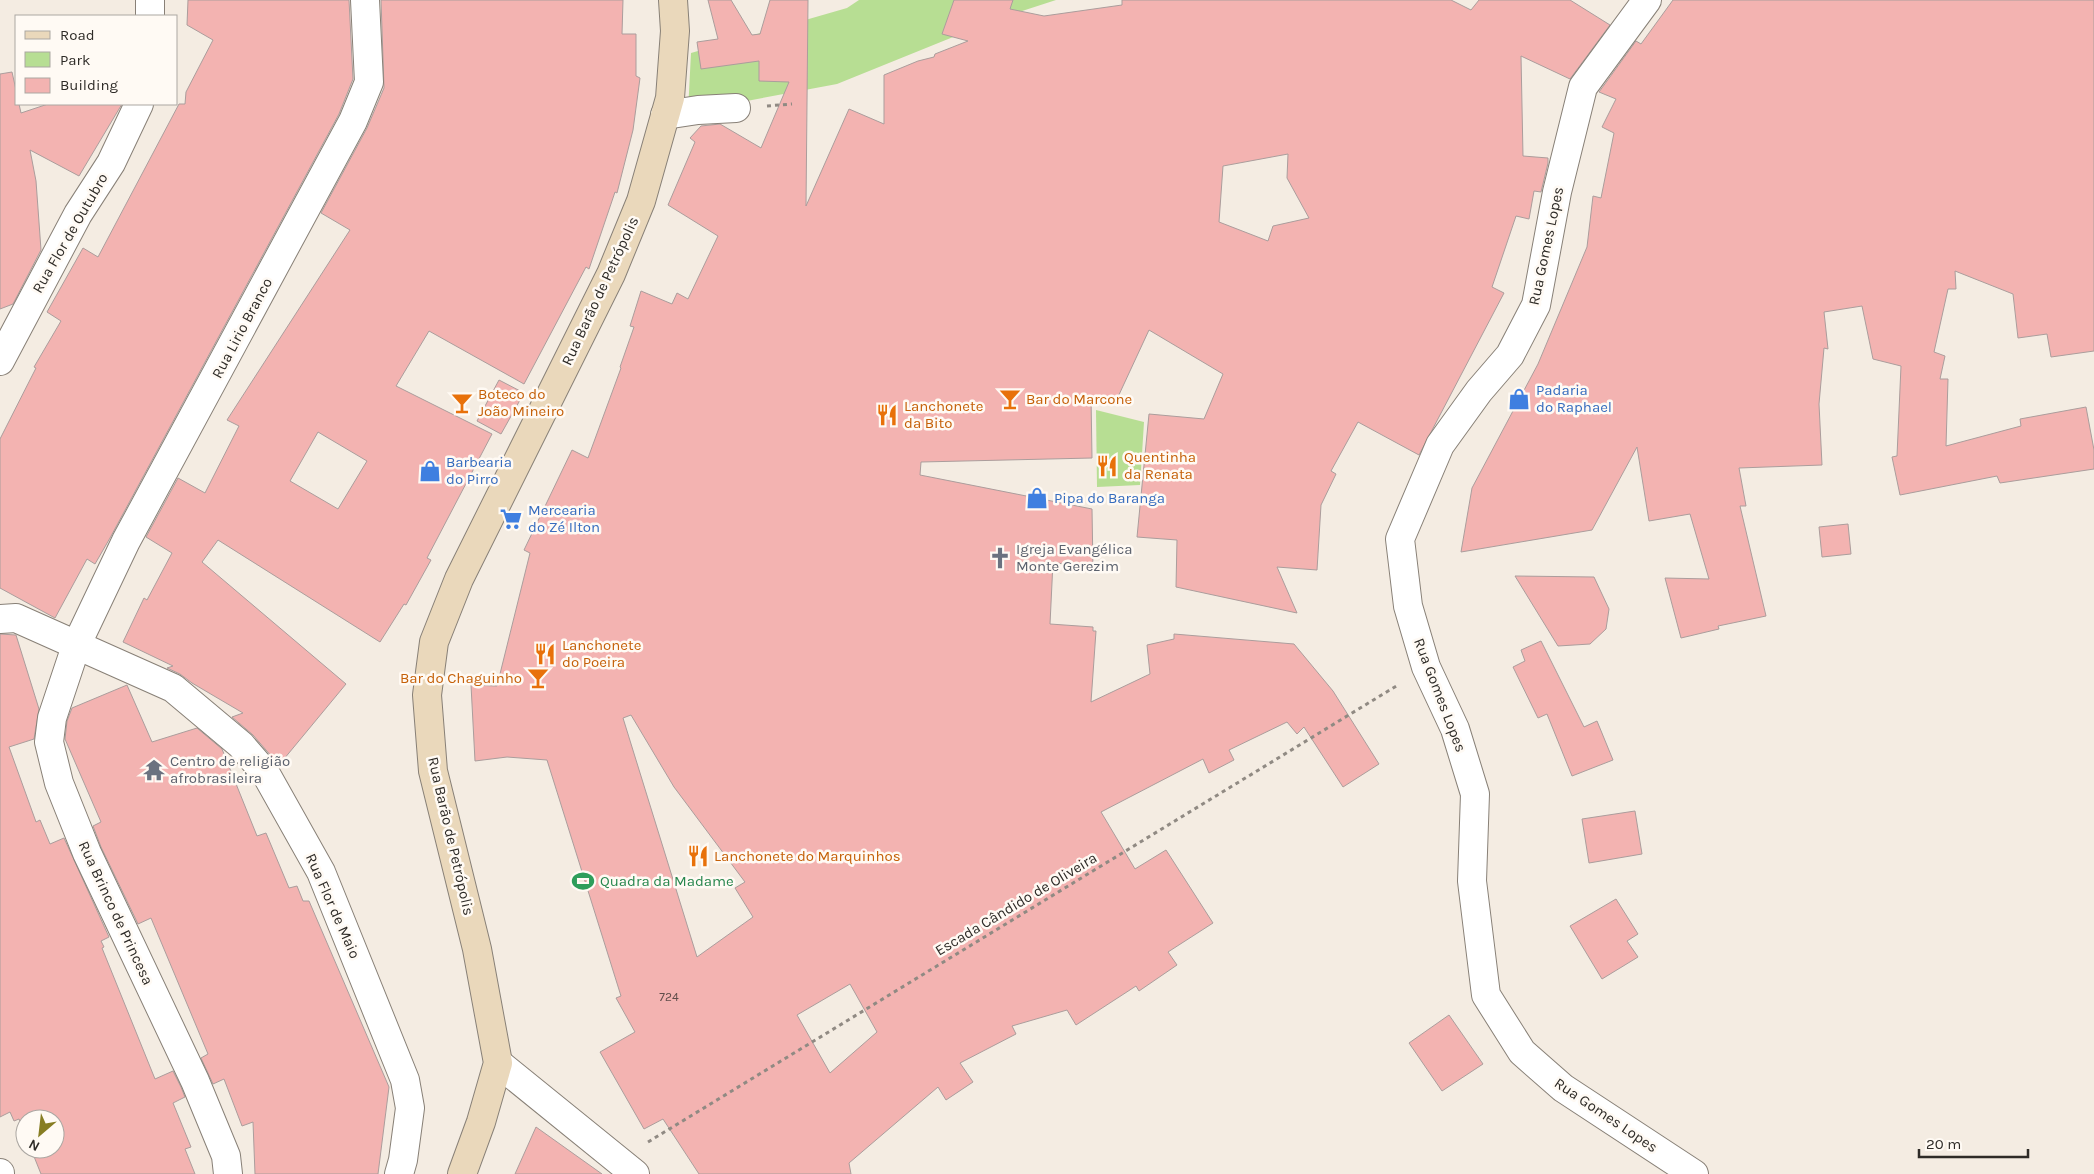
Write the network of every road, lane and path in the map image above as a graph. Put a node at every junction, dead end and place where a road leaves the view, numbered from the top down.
1 (150, 0) edge
2 (366, 0) edge
3 (672, 0) edge
4 (1646, 0) edge
5 (150, 15) edge
6 (139, 105) edge
7 (736, 108) dead end
8 (665, 116) junction
9 (2, 354) edge
10 (0, 619) edge
11 (76, 646) junction
12 (1426, 667) junction
13 (498, 1063) junction
14 (627, 1167) edge
15 (228, 1174) edge
16 (399, 1174) edge
17 (462, 1174) edge
18 (1694, 1174) edge

1 - 5 street
2 - 11 street, Rua Lirio Branco
3 - 8 street, Rua Barão de Petrópolis
4 - 12 street, Rua Gomes Lopes
6 - 9 street, Rua Flor de Outubro
7 - 8 street
8 - 13 street, Rua Barão de Petrópolis
10 - 11 street, Rua Flor de Maio
11 - 15 street, Rua Brinco de Princesa
11 - 16 street, Rua Flor de Maio
12 - 14 path, Escada Cândido de Oliveira
12 - 18 street, Rua Gomes Lopes
13 - 14 street
13 - 17 street, Rua Barão de Petrópolis

